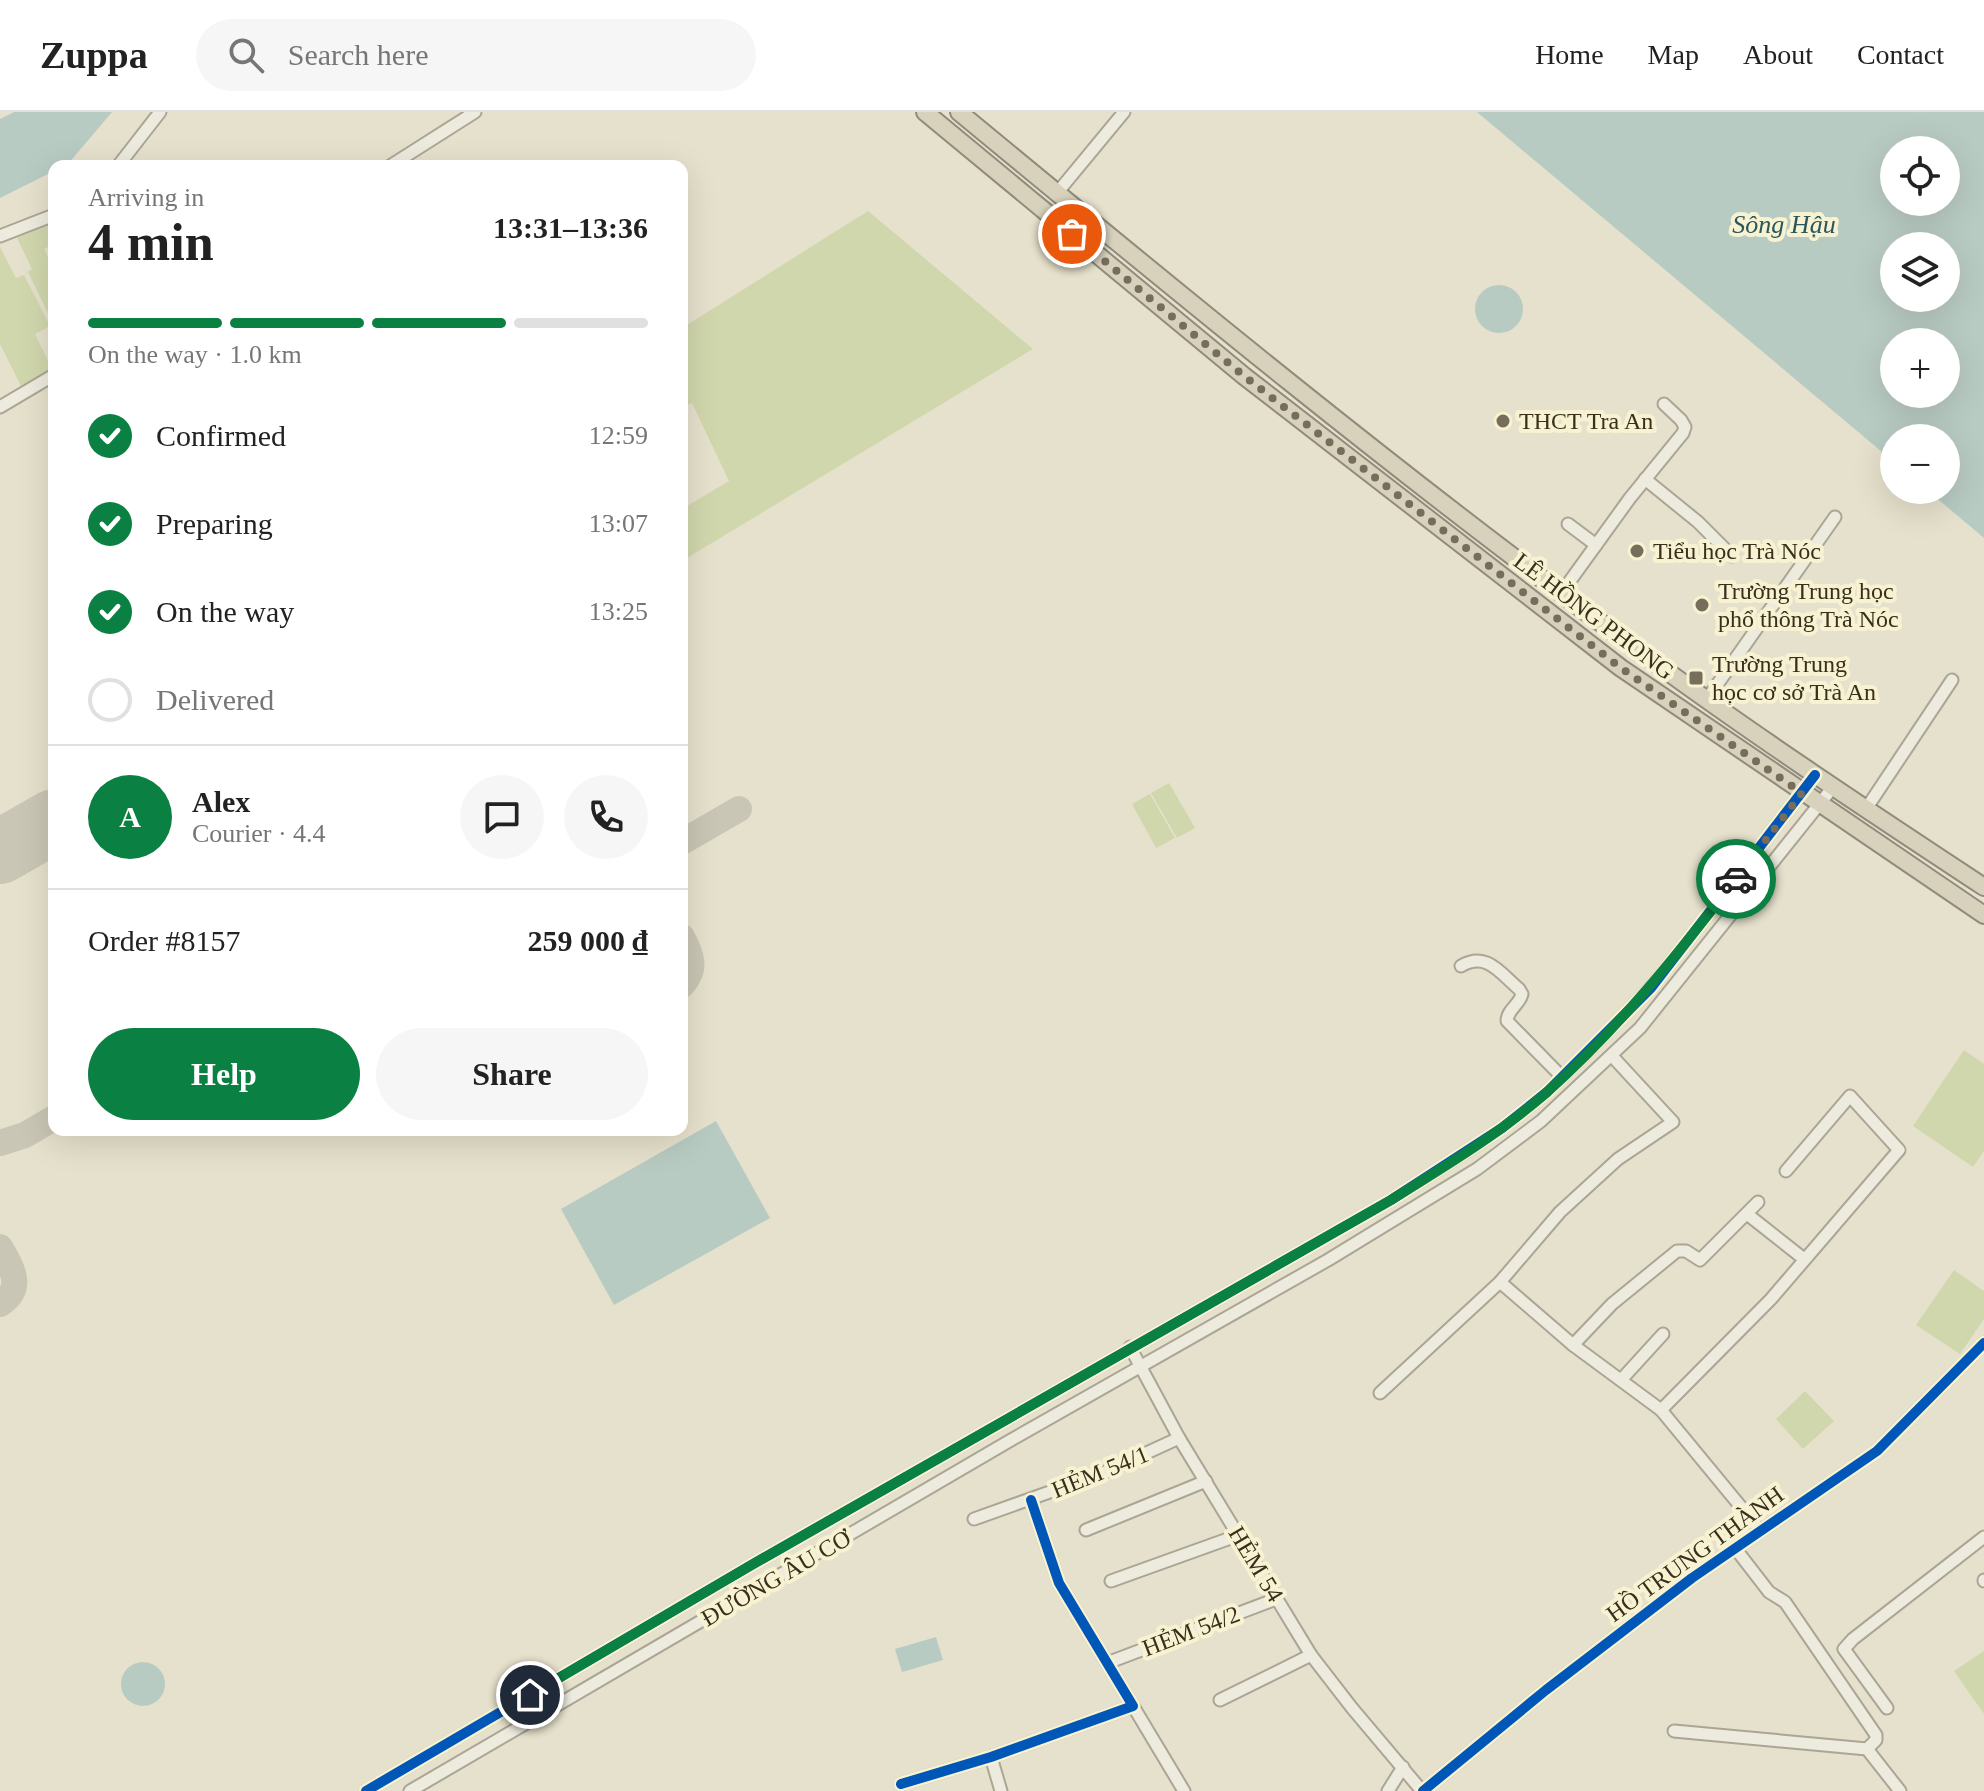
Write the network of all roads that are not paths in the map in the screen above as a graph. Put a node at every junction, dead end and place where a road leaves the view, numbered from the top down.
1 (160, 112) edge
2 (474, 112) edge
3 (925, 112) edge
4 (959, 112) edge
5 (1124, 112) edge
6 (123, 160) edge
7 (399, 160) edge
8 (1057, 193) junction
9 (48, 217) edge
10 (0, 236) edge
11 (48, 379) edge
12 (1664, 404) dead end
13 (0, 407) edge
14 (1645, 479) junction
15 (1835, 517) dead end
16 (1568, 524) dead end
17 (1596, 545) junction
18 (1732, 556) dead end
19 (1562, 592) junction
20 (1952, 680) dead end
21 (1707, 699) junction
22 (1815, 775) junction
23 (1833, 787) junction
24 (1802, 793) junction
25 (1819, 804) junction
26 (1866, 809) junction
27 (1984, 887) edge
28 (1984, 915) edge
29 (1461, 966) dead end
30 (1612, 1056) junction
31 (1562, 1077) junction
32 (1786, 1171) dead end
33 (1758, 1202) dead end
34 (1747, 1214) junction
35 (1360, 1218) junction
36 (1371, 1235) junction
37 (1804, 1259) junction
38 (1500, 1282) junction
39 (1663, 1334) dead end
40 (1984, 1343) edge
41 (1573, 1345) junction
42 (1130, 1347) junction
43 (1141, 1367) junction
44 (1621, 1380) junction
45 (1380, 1393) dead end
46 (1661, 1410) junction
47 (1179, 1438) junction
48 (1206, 1481) junction
49 (1031, 1500) junction
50 (974, 1519) dead end
51 (1086, 1530) dead end
52 (1760, 1530) junction
53 (1239, 1535) junction
54 (1984, 1537) edge
55 (1735, 1548) junction
56 (1111, 1581) dead end
57 (1276, 1599) junction
58 (1311, 1655) junction
59 (1107, 1663) junction
60 (1220, 1700) dead end
61 (1133, 1706) junction
62 (1887, 1708) dead end
63 (1674, 1731) dead end
64 (1867, 1749) junction
65 (991, 1757) junction
66 (1403, 1767) junction
67 (901, 1784) dead end
68 (366, 1791) edge
69 (410, 1791) edge
70 (1001, 1791) edge
71 (1184, 1791) edge
72 (1388, 1791) edge
73 (1423, 1791) edge
74 (1900, 1791) edge

1 - 6 street
2 - 7 street
3 - 24 highway, LÊ HỒNG PHONG
4 - 8 highway, LÊ HỒNG PHONG
5 - 8 street
8 - 19 highway, LÊ HỒNG PHONG
9 - 10 street
11 - 13 street
12 - 14 street
14 - 17 street
14 - 18 street
15 - 21 street
16 - 17 street
17 - 19 street
19 - 21 highway, LÊ HỒNG PHONG
20 - 26 street
21 - 22 highway, LÊ HỒNG PHONG
22 - 23 highway, LÊ HỒNG PHONG
22 - 24 street, ĐƯỜNG ÂU CƠ
23 - 25 street, ĐƯỜNG ÂU CƠ
23 - 26 highway, LÊ HỒNG PHONG
24 - 25 highway, LÊ HỒNG PHONG
24 - 31 street, ĐƯỜNG ÂU CƠ
25 - 28 highway, LÊ HỒNG PHONG
25 - 30 street, ĐƯỜNG ÂU CƠ
26 - 27 highway, LÊ HỒNG PHONG
29 - 31 street
30 - 36 street, ĐƯỜNG ÂU CƠ
30 - 38 street
31 - 35 street, ĐƯỜNG ÂU CƠ
32 - 37 street
33 - 34 street
34 - 37 street
34 - 41 street
35 - 36 street
35 - 42 street, ĐƯỜNG ÂU CƠ
36 - 43 street, ĐƯỜNG ÂU CƠ
37 - 46 street
38 - 41 street
38 - 45 street
39 - 44 street
40 - 52 street, HỒ TRUNG THÀNH
41 - 44 street
42 - 43 street, HẺM 54
42 - 68 street, ĐƯỜNG ÂU CƠ
43 - 47 street, HẺM 54
43 - 69 street, ĐƯỜNG ÂU CƠ
44 - 46 street
46 - 52 street
47 - 48 street, HẺM 54
47 - 49 street, HẺM 54/1
48 - 51 street
48 - 53 street, HẺM 54
49 - 50 street, HẺM 54/1
49 - 59 street
52 - 55 street, HỒ TRUNG THÀNH
53 - 56 street
53 - 57 street, HẺM 54
54 - 62 street
55 - 64 street
55 - 73 street, HỒ TRUNG THÀNH
57 - 58 street, HẺM 54
57 - 59 street, HẺM 54/2
58 - 60 street
58 - 66 street, HẺM 54
59 - 61 street
61 - 65 street
61 - 71 street
63 - 64 street
64 - 74 street
65 - 67 street
65 - 70 street
66 - 72 street
66 - 73 street, HẺM 54

